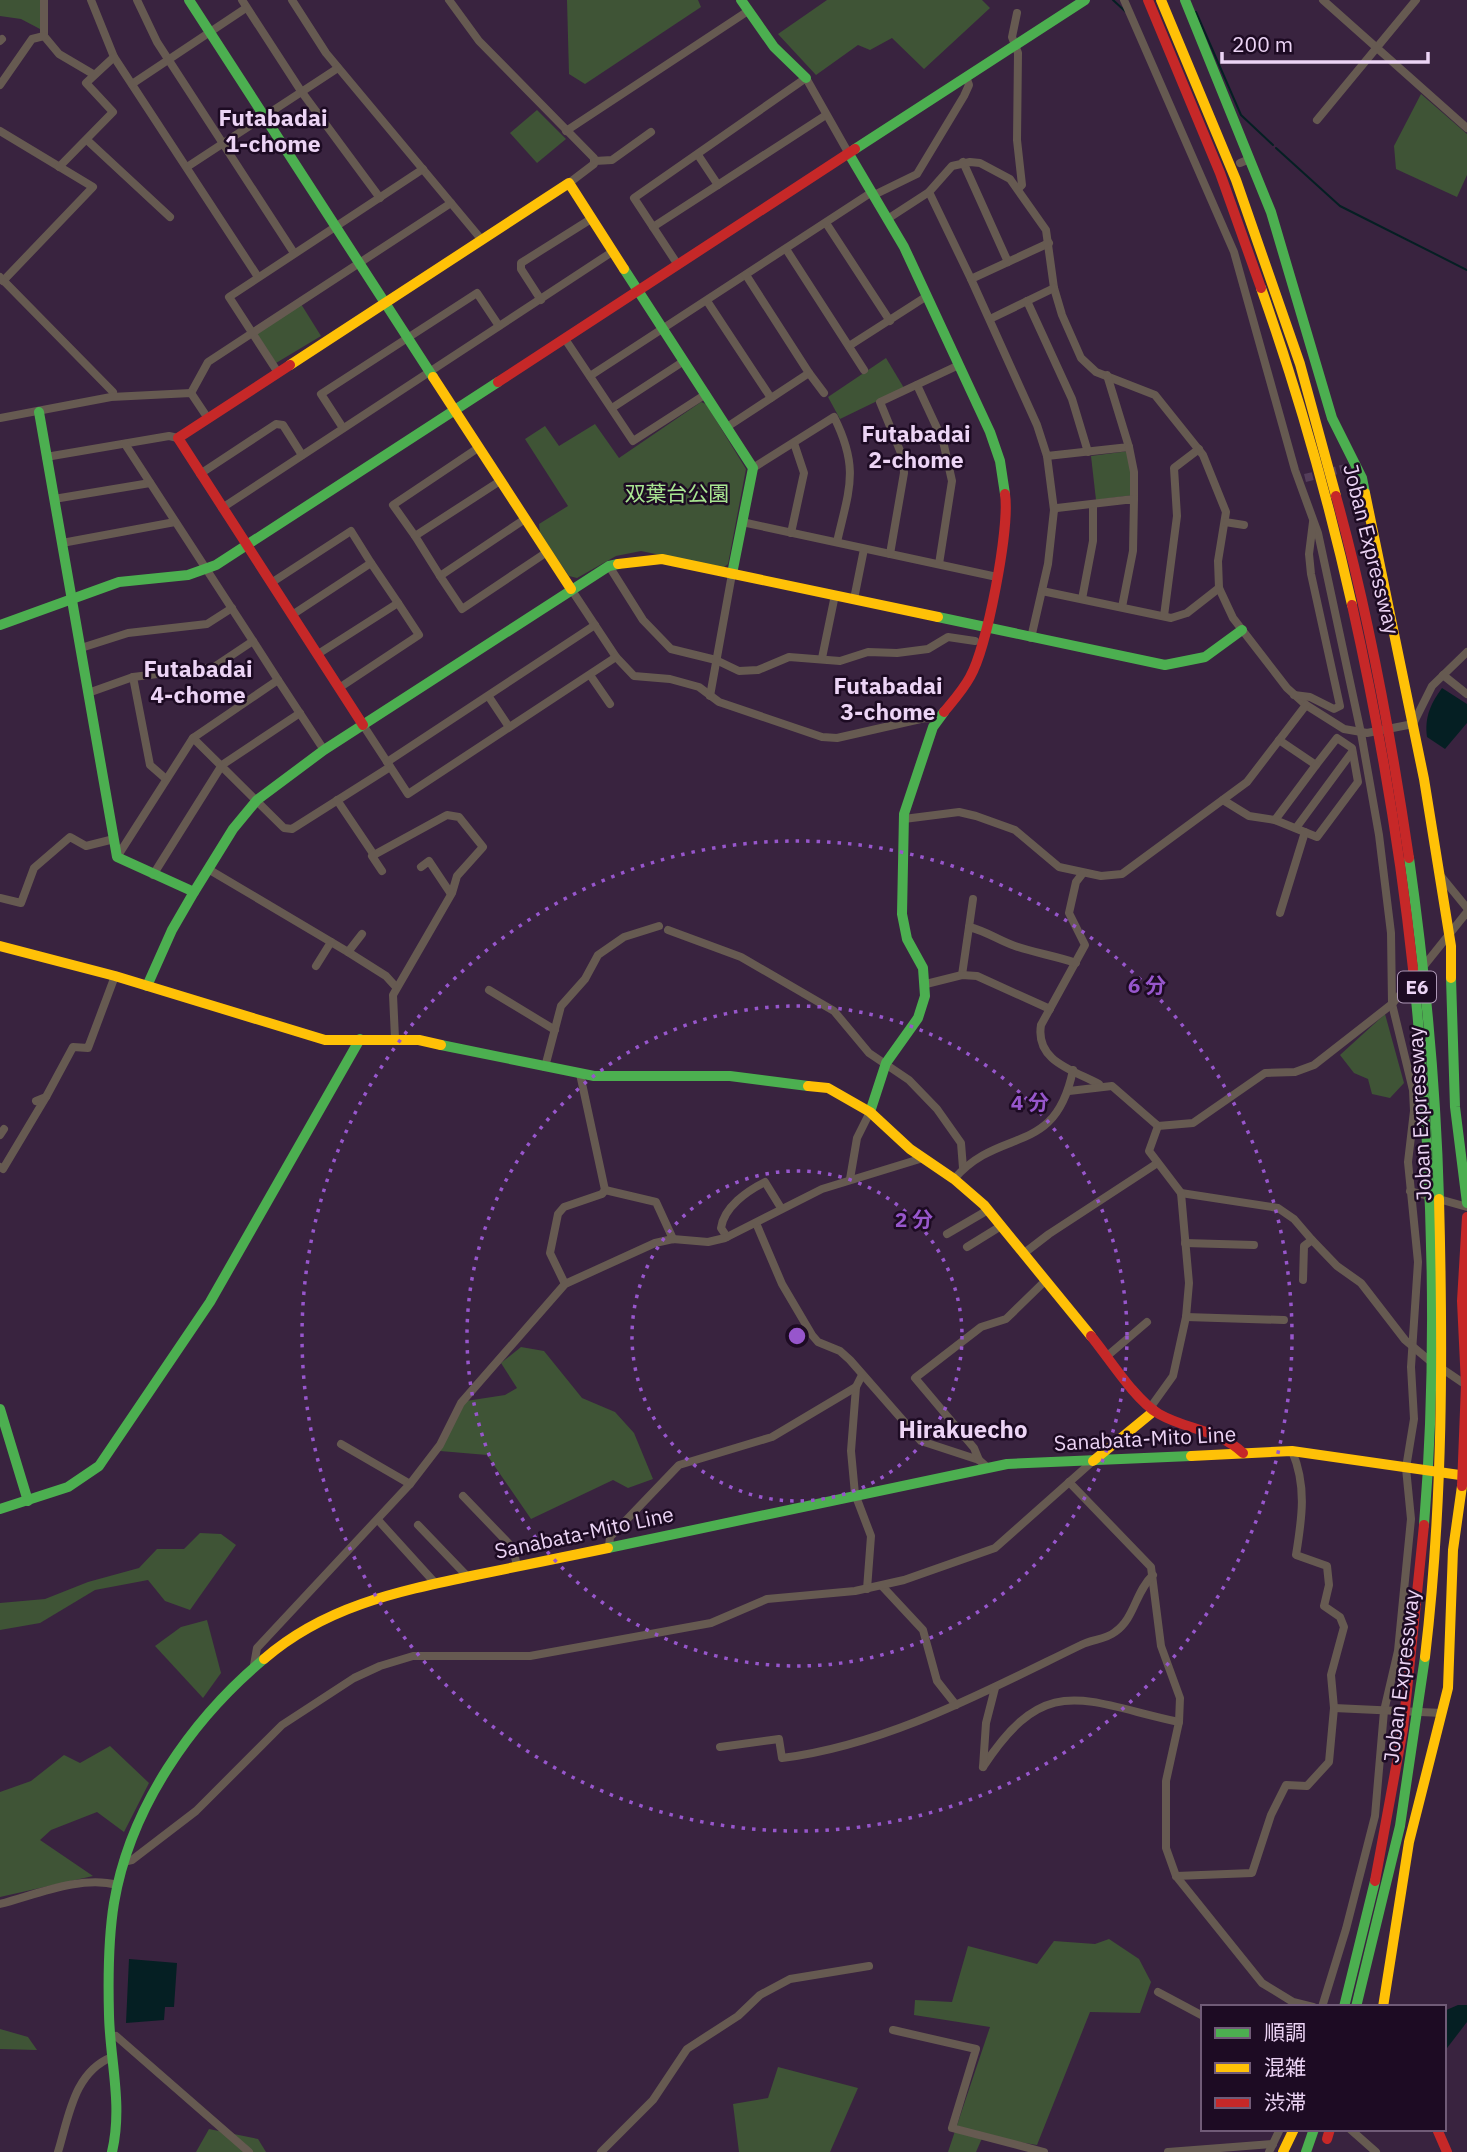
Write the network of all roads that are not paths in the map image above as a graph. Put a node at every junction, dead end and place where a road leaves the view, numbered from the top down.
1 (44, 0) edge
2 (91, 0) edge
3 (137, 0) edge
4 (189, 0) edge
5 (292, 0) edge
6 (450, 0) edge
7 (741, 0) edge
8 (1085, 0) edge
9 (1124, 0) edge
10 (1148, 0) edge
11 (1161, 0) edge
12 (1185, 0) edge
13 (1323, 0) edge
14 (1416, 0) edge
15 (244, 4) edge
16 (748, 11) junction
17 (1017, 13) dead end
18 (209, 33) junction
19 (44, 36) junction
20 (1014, 46) junction
21 (1376, 47) junction
22 (114, 57) junction
23 (168, 60) junction
24 (338, 68) junction
25 (93, 74) junction
26 (966, 77) junction
27 (806, 78) junction
28 (132, 83) junction
29 (0, 85) edge
30 (302, 92) junction
31 (826, 115) junction
32 (263, 116) junction
33 (1317, 120) dead end
34 (1467, 128) edge
35 (0, 131) edge
36 (566, 131) junction
37 (651, 132) dead end
38 (86, 140) junction
39 (222, 143) junction
40 (849, 154) junction
41 (698, 155) junction
42 (594, 161) junction
43 (962, 162) junction
44 (59, 167) junction
45 (187, 167) junction
46 (423, 169) junction
47 (1212, 174) dead end
48 (1202, 178) junction
49 (569, 183) junction
50 (718, 185) junction
51 (1018, 189) junction
52 (929, 192) junction
53 (873, 194) junction
54 (380, 198) junction
55 (451, 203) junction
56 (170, 217) dead end
57 (889, 218) junction
58 (591, 219) junction
59 (825, 223) junction
60 (335, 227) junction
61 (653, 227) junction
62 (481, 239) junction
63 (1049, 243) junction
64 (786, 249) junction
65 (612, 252) junction
66 (294, 253) junction
67 (1008, 262) junction
68 (359, 264) junction
69 (678, 265) junction
70 (746, 275) junction
71 (258, 277) junction
72 (2, 279) edge
73 (971, 279) junction
74 (1054, 288) junction
75 (638, 291) junction
76 (927, 296) junction
77 (541, 300) junction
78 (707, 301) junction
79 (1027, 301) junction
80 (383, 302) junction
81 (990, 319) junction
82 (890, 321) junction
83 (499, 327) junction
84 (663, 328) junction
85 (252, 332) junction
86 (407, 338) junction
87 (565, 339) junction
88 (849, 346) junction
89 (684, 361) junction
90 (959, 365) junction
91 (864, 370) dead end
92 (277, 371) junction
93 (430, 372) junction
94 (809, 373) junction
95 (1108, 375) junction
96 (590, 376) junction
97 (917, 385) junction
98 (113, 392) dead end
99 (191, 393) junction
100 (824, 393) dead end
101 (706, 394) junction
102 (771, 398) junction
103 (612, 408) junction
104 (454, 410) junction
105 (39, 412) junction
106 (206, 417) junction
107 (0, 418) edge
108 (727, 427) junction
109 (344, 428) junction
110 (178, 438) junction
111 (794, 443) junction
112 (125, 444) junction
113 (1129, 447) junction
114 (478, 448) junction
115 (1199, 449) junction
116 (1088, 453) junction
117 (302, 455) junction
118 (1047, 456) junction
119 (46, 457) junction
120 (753, 468) junction
121 (200, 474) junction
122 (500, 481) junction
123 (150, 483) junction
124 (54, 499) junction
125 (1134, 499) junction
126 (1093, 504) junction
127 (222, 508) junction
128 (1054, 510) junction
129 (525, 519) junction
130 (1313, 519) junction
131 (175, 522) junction
132 (742, 522) junction
133 (1225, 522) junction
134 (1244, 525) dead end
135 (791, 533) junction
136 (415, 536) junction
137 (837, 542) junction
138 (62, 543) junction
139 (246, 546) junction
140 (864, 549) junction
141 (547, 552) junction
142 (890, 554) junction
143 (371, 563) junction
144 (939, 564) junction
145 (608, 566) junction
146 (207, 570) junction
147 (732, 574) junction
148 (440, 576) junction
149 (997, 577) junction
150 (271, 583) junction
151 (1219, 588) junction
152 (571, 589) junction
153 (1042, 591) junction
154 (835, 595) junction
155 (72, 599) junction
156 (853, 599) junction
157 (1082, 599) junction
158 (398, 603) junction
159 (1122, 607) junction
160 (232, 608) junction
161 (292, 615) junction
162 (1164, 616) junction
163 (959, 622) junction
164 (0, 625) edge
165 (595, 625) junction
166 (986, 628) junction
167 (1242, 630) junction
168 (956, 637) junction
169 (1031, 638) junction
170 (253, 641) junction
171 (975, 641) dead end
172 (80, 648) junction
173 (1467, 652) edge
174 (318, 654) junction
175 (616, 657) junction
176 (822, 658) junction
177 (716, 660) junction
178 (590, 675) junction
179 (1443, 675) junction
180 (133, 677) junction
181 (278, 680) junction
182 (339, 688) junction
183 (88, 693) junction
184 (1467, 694) edge
185 (1294, 695) junction
186 (489, 696) junction
187 (710, 696) junction
188 (610, 704) dead end
189 (1306, 705) junction
190 (300, 713) junction
191 (937, 720) junction
192 (1411, 724) junction
193 (363, 725) junction
194 (509, 727) junction
195 (1364, 733) junction
196 (193, 738) junction
197 (1279, 740) junction
198 (324, 750) junction
199 (1352, 752) junction
200 (389, 764) junction
201 (222, 765) junction
202 (1316, 765) junction
203 (166, 779) junction
204 (257, 800) junction
205 (337, 800) junction
206 (1223, 800) junction
207 (904, 819) junction
208 (1275, 820) junction
209 (1300, 830) junction
210 (114, 839) junction
211 (374, 855) junction
212 (117, 857) junction
213 (421, 867) dead end
214 (208, 869) junction
215 (383, 871) dead end
216 (1438, 872) junction
217 (1083, 873) junction
218 (153, 875) junction
219 (194, 892) junction
220 (452, 894) junction
221 (0, 898) edge
222 (973, 899) dead end
223 (1467, 910) edge
224 (1280, 913) dead end
225 (659, 926) dead end
226 (969, 927) junction
227 (668, 930) dead end
228 (362, 933) dead end
229 (1447, 938) junction
230 (331, 942) junction
231 (0, 946) edge
232 (348, 952) junction
233 (1076, 963) junction
234 (316, 966) dead end
235 (962, 975) junction
236 (115, 976) junction
237 (926, 984) junction
238 (147, 986) junction
239 (397, 988) junction
240 (489, 990) dead end
241 (1392, 1004) junction
242 (1050, 1009) junction
243 (555, 1030) junction
244 (395, 1038) junction
245 (360, 1040) junction
246 (886, 1063) junction
247 (545, 1067) junction
248 (1073, 1070) junction
249 (580, 1074) junction
250 (1101, 1085) junction
251 (1069, 1091) junction
252 (46, 1097) junction
253 (36, 1101) dead end
254 (870, 1112) junction
255 (1158, 1126) junction
256 (923, 1158) junction
257 (1156, 1164) junction
258 (0, 1167) edge
259 (963, 1168) junction
260 (1465, 1172) edge
261 (850, 1179) junction
262 (954, 1179) junction
263 (604, 1190) junction
264 (1413, 1191) junction
265 (1181, 1193) junction
266 (1465, 1205) edge
267 (781, 1208) junction
268 (988, 1210) junction
269 (1467, 1217) edge
270 (756, 1223) junction
271 (1001, 1226) junction
272 (947, 1234) dead end
273 (727, 1237) junction
274 (673, 1239) junction
275 (1312, 1240) junction
276 (1185, 1243) junction
277 (1254, 1245) dead end
278 (967, 1247) dead end
279 (1023, 1254) junction
280 (1303, 1280) dead end
281 (1045, 1281) junction
282 (565, 1284) junction
283 (1186, 1317) junction
284 (1284, 1320) dead end
285 (1147, 1322) dead end
286 (1416, 1351) junction
287 (1106, 1357) junction
288 (862, 1375) junction
289 (1463, 1384) edge
290 (856, 1387) junction
291 (0, 1409) edge
292 (1152, 1409) junction
293 (341, 1444) dead end
294 (1292, 1451) junction
295 (1243, 1453) junction
296 (1093, 1461) junction
297 (983, 1464) junction
298 (1412, 1468) junction
299 (1465, 1476) edge
300 (1069, 1482) junction
301 (410, 1484) junction
302 (855, 1494) junction
303 (463, 1496) dead end
304 (29, 1501) junction
305 (0, 1509) edge
306 (378, 1520) junction
307 (418, 1525) dead end
308 (609, 1547) junction
309 (517, 1566) junction
310 (1153, 1575) junction
311 (468, 1577) junction
312 (436, 1584) junction
313 (882, 1586) junction
314 (867, 1589) junction
315 (254, 1665) junction
316 (995, 1688) junction
317 (956, 1705) junction
318 (1334, 1708) junction
319 (1389, 1711) junction
320 (1439, 1713) junction
321 (1179, 1722) junction
322 (720, 1747) dead end
323 (123, 1862) junction
324 (1176, 1876) junction
325 (117, 1885) junction
326 (0, 1904) edge
327 (869, 1966) dead end
328 (1366, 1975) junction
329 (1158, 1992) dead end
330 (1305, 2005) edge
331 (1323, 2005) edge
332 (1345, 2005) edge
333 (1357, 2005) edge
334 (1363, 2005) edge
335 (1383, 2005) edge
336 (1201, 2015) edge
337 (893, 2030) dead end
338 (116, 2036) dead end
339 (112, 2057) junction
340 (1279, 2131) edge
341 (1293, 2131) edge
342 (1301, 2131) edge
343 (1313, 2131) edge
344 (1352, 2131) edge
345 (1438, 2131) edge
346 (1271, 2148) edge
347 (58, 2152) edge
348 (112, 2152) edge
349 (249, 2152) edge
350 (601, 2152) edge
351 (1044, 2152) edge
352 (1168, 2152) edge
353 (1283, 2152) edge
354 (1293, 2152) edge
355 (1306, 2152) edge
356 (1376, 2152) edge
357 (1447, 2152) edge

1 - 19 street
2 - 22 street
3 - 23 street
4 - 18 main road
5 - 24 street
6 - 36 street
7 - 16 main road
8 - 20 main road
9 - 48 street
10 - 332 main road, Joban Expressway / E6
11 - 328 main road, Joban Expressway / E6
12 - 192 main road
13 - 21 street
14 - 21 street
15 - 18 street
15 - 30 street
16 - 27 main road
16 - 36 street
17 - 20 street
18 - 23 street
18 - 32 main road
19 - 25 street
19 - 29 street
20 - 26 main road
20 - 51 street
21 - 33 street
21 - 34 street
22 - 25 street
22 - 28 street
23 - 28 street
23 - 39 street
24 - 30 street
24 - 46 street
25 - 38 street
26 - 40 main road
26 - 53 street
27 - 31 street
27 - 41 street
28 - 45 street
30 - 32 street
30 - 54 street
31 - 40 street
31 - 50 street
32 - 39 street
32 - 60 main road
35 - 44 street
36 - 42 street
37 - 42 street
38 - 44 street
38 - 56 street
39 - 45 street
39 - 66 street
40 - 53 main road
40 - 69 main road
41 - 50 street
41 - 61 street
42 - 49 street
43 - 51 street
43 - 52 street
43 - 67 street
44 - 72 street
45 - 71 street
46 - 54 street
46 - 55 street
47 - 48 street
48 - 130 street
49 - 58 main road
49 - 62 main road
50 - 61 street
51 - 63 street
52 - 57 street
52 - 73 street
53 - 57 main road
53 - 59 street
54 - 60 street
55 - 62 street
55 - 68 street
57 - 76 main road
58 - 65 main road
58 - 77 street
59 - 64 street
59 - 82 street
60 - 66 street
60 - 68 main road
61 - 69 street
62 - 80 main road
63 - 67 street
63 - 74 street
64 - 70 street
64 - 88 street
65 - 75 main road
65 - 77 street
66 - 71 street
67 - 73 street
68 - 80 main road
68 - 85 street
69 - 75 main road
70 - 78 street
70 - 94 street
71 - 85 street
72 - 98 street
73 - 81 street
74 - 79 street
74 - 95 street
75 - 84 main road
75 - 87 main road
76 - 82 street
76 - 90 main road
77 - 83 street
78 - 84 street
78 - 102 street
79 - 81 street
79 - 116 street
80 - 86 main road
80 - 92 main road
81 - 118 street
82 - 88 street
83 - 86 street
83 - 93 street
84 - 89 main road
84 - 96 street
85 - 92 street
85 - 99 street
86 - 93 main road
86 - 109 street
87 - 96 street
87 - 104 main road
88 - 91 street
89 - 101 main road
89 - 103 street
90 - 97 street
90 - 149 main road
92 - 106 main road
93 - 104 main road
93 - 109 street
94 - 100 street
94 - 102 street
95 - 113 street
95 - 115 street
96 - 103 street
97 - 142 street
97 - 144 street
99 - 105 street
99 - 106 street
101 - 103 street
101 - 108 main road
102 - 108 street
104 - 114 main road
104 - 139 main road
105 - 107 street
105 - 119 main road
106 - 110 main road
108 - 120 main road
109 - 117 street
110 - 112 street
110 - 121 main road
111 - 120 street
111 - 135 street
111 - 137 street
112 - 119 street
112 - 123 street
113 - 116 street
113 - 125 street
114 - 122 main road
114 - 136 street
115 - 133 street
115 - 162 street
116 - 118 street
117 - 121 street
117 - 127 street
118 - 128 street
119 - 124 main road
120 - 132 main road
121 - 127 main road
122 - 129 main road
122 - 136 street
123 - 124 street
123 - 131 street
124 - 138 main road
125 - 126 street
125 - 159 street
126 - 128 street
126 - 157 street
127 - 139 main road
128 - 153 street
129 - 141 main road
129 - 148 street
130 - 185 street
130 - 195 street
131 - 138 street
131 - 146 street
132 - 135 street
132 - 147 main road
133 - 134 street
133 - 151 street
135 - 137 street
136 - 148 street
137 - 140 street
138 - 155 main road
139 - 146 main road
139 - 150 main road
140 - 142 street
140 - 156 street
141 - 148 street
141 - 152 main road
142 - 144 street
143 - 150 street
143 - 158 street
143 - 161 street
144 - 149 street
145 - 147 main road
145 - 152 main road
145 - 177 street
146 - 155 main road
146 - 160 street
147 - 154 main road
147 - 177 street
149 - 166 main road
150 - 161 main road
151 - 162 street
151 - 167 street
152 - 165 street
152 - 193 main road
153 - 157 street
153 - 169 street
154 - 156 main road
154 - 176 street
155 - 164 main road
155 - 172 main road
156 - 163 main road
157 - 159 street
158 - 174 street
158 - 182 street
159 - 162 street
160 - 170 street
160 - 172 street
161 - 174 main road
163 - 166 main road
163 - 168 street
165 - 175 street
165 - 186 street
166 - 169 main road
166 - 191 main road
167 - 169 main road
167 - 185 street
168 - 171 street
168 - 176 street
170 - 180 street
170 - 181 street
172 - 183 main road
173 - 179 street
174 - 182 main road
175 - 178 street
175 - 187 street
176 - 177 street
177 - 187 street
178 - 188 street
178 - 194 street
179 - 184 street
179 - 192 street
180 - 183 street
180 - 203 street
181 - 190 street
181 - 196 street
182 - 193 main road
183 - 210 main road
185 - 189 street
186 - 194 street
186 - 200 street
187 - 191 street
189 - 195 street
189 - 197 street
190 - 198 street
190 - 201 street
191 - 207 main road
192 - 195 street
192 - 216 main road
193 - 198 main road
193 - 200 street
194 - 200 street
195 - 241 street
196 - 201 street
196 - 203 street
197 - 202 street
197 - 206 street
198 - 204 main road
199 - 202 street
199 - 209 street
199 - 209 street
200 - 205 street
201 - 204 street
201 - 218 street
202 - 208 street
203 - 212 street
204 - 205 street
204 - 214 main road
205 - 211 street
206 - 208 street
206 - 217 street
207 - 217 street
207 - 237 main road
208 - 209 street
209 - 224 street
210 - 212 main road
210 - 221 street
211 - 215 street
211 - 220 street
212 - 218 main road
213 - 220 street
214 - 219 main road
214 - 230 street
216 - 223 street
216 - 229 main road
217 - 233 street
218 - 219 main road
219 - 238 main road
220 - 239 street
222 - 226 street
223 - 229 street
225 - 243 street
226 - 233 street
226 - 235 street
227 - 246 street
228 - 232 street
229 - 241 street
229 - 260 main road
230 - 232 street
230 - 234 street
231 - 236 main road
232 - 239 street
233 - 242 street
235 - 237 street
235 - 242 street
236 - 238 main road
236 - 252 street
237 - 246 main road
238 - 245 main road
239 - 244 street
240 - 243 street
241 - 255 street
241 - 264 street
242 - 248 street
243 - 247 street
244 - 245 main road
244 - 247 main road
245 - 304 main road
246 - 254 main road
246 - 259 street
247 - 249 main road
248 - 250 street
248 - 251 street
249 - 254 main road
249 - 263 street
250 - 251 street
250 - 255 street
251 - 259 street
252 - 253 street
252 - 258 street
254 - 256 main road
254 - 261 street
255 - 257 street
256 - 261 street
256 - 262 main road
257 - 265 street
257 - 279 street
259 - 262 street
260 - 266 main road
261 - 267 street
262 - 268 main road
263 - 274 street
263 - 282 street
264 - 266 street
264 - 286 street
265 - 275 street
265 - 276 street
267 - 270 street
267 - 273 street
268 - 271 main road
268 - 272 street
269 - 289 main road
270 - 273 street
270 - 288 street
271 - 278 street
271 - 279 main road
273 - 274 street
274 - 282 street
275 - 280 street
275 - 286 street
276 - 277 street
276 - 283 street
279 - 281 main road
281 - 287 main road
281 - 297 street
282 - 301 street
283 - 284 street
283 - 292 street
285 - 287 street
286 - 289 street
286 - 298 street
287 - 292 main road
288 - 290 street
288 - 297 street
289 - 299 main road
290 - 302 street
290 - 308 street
291 - 304 main road
292 - 295 main road
292 - 296 main road
293 - 301 street
294 - 295 main road, Sanabata-Mito Line
294 - 298 main road, Sanabata-Mito Line
294 - 318 street
295 - 296 main road, Sanabata-Mito Line
296 - 297 main road, Sanabata-Mito Line
296 - 300 street
297 - 302 main road, Sanabata-Mito Line
298 - 299 main road, Sanabata-Mito Line
298 - 319 street
299 - 320 main road
300 - 310 street
300 - 313 street
301 - 306 street
302 - 308 main road, Sanabata-Mito Line
302 - 314 street
303 - 309 street
304 - 305 main road
306 - 312 street
306 - 315 street
307 - 311 street
308 - 309 main road, Sanabata-Mito Line
309 - 311 main road, Sanabata-Mito Line
310 - 316 street
310 - 321 street
311 - 312 main road, Sanabata-Mito Line
312 - 315 main road, Sanabata-Mito Line
313 - 314 street
313 - 317 street
314 - 323 street
315 - 323 main road, Sanabata-Mito Line
316 - 317 street
316 - 321 street
317 - 322 street
318 - 319 street
318 - 324 street
319 - 320 street
319 - 331 street
320 - 335 main road
321 - 324 street
323 - 325 main road, Sanabata-Mito Line
324 - 330 street
325 - 326 street
325 - 339 main road, Sanabata-Mito Line
327 - 350 street
328 - 333 main road, Joban Expressway / E6
328 - 334 main road
329 - 336 street
337 - 351 street
338 - 349 street
339 - 347 street
339 - 348 main road, Sanabata-Mito Line
340 - 346 street
341 - 353 main road
342 - 354 main road
343 - 355 main road
344 - 356 street
345 - 357 main road
346 - 352 street

